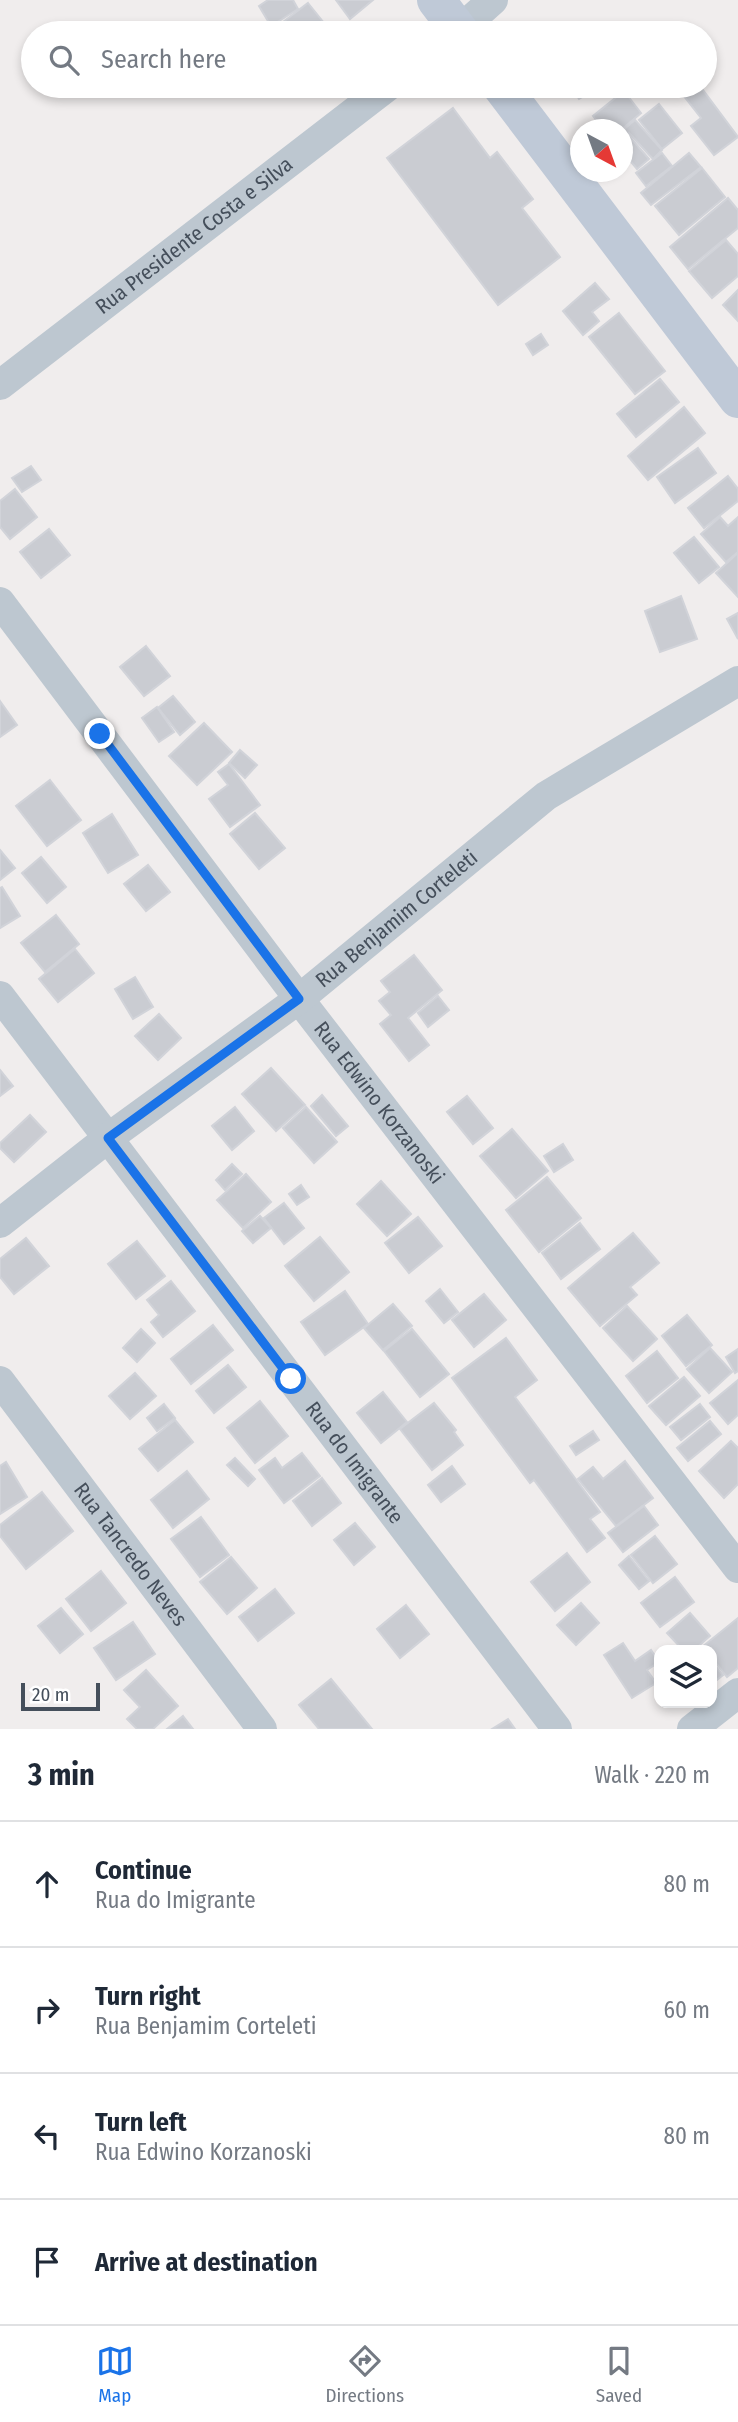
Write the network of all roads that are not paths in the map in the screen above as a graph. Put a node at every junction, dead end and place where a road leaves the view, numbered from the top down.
1 (436, 0) edge
2 (493, 0) edge
3 (451, 21) edge
4 (471, 21) edge
5 (372, 98) edge
6 (510, 98) edge
7 (0, 385) edge
8 (738, 399) edge
9 (0, 602) edge
10 (738, 681) edge
11 (0, 996) edge
12 (299, 999) junction
13 (108, 1138) junction
14 (0, 1223) edge
15 (0, 1381) edge
16 (738, 1568) edge
17 (738, 1693) edge
18 (262, 1729) edge
19 (557, 1729) edge
20 (692, 1729) edge

1 - 3 street
2 - 4 street
5 - 7 street, Rua Presidente Costa e Silva
6 - 8 street
9 - 12 street, Rua Edwino Korzanoski
10 - 12 street, Rua Benjamim Corteleti
11 - 13 street, Rua do Imigrante
12 - 13 street, Rua Benjamim Corteleti
12 - 16 street, Rua Edwino Korzanoski
13 - 14 street, Rua Benjamim Corteleti
13 - 19 street, Rua do Imigrante
15 - 18 street, Rua Tancredo Neves
17 - 20 street

